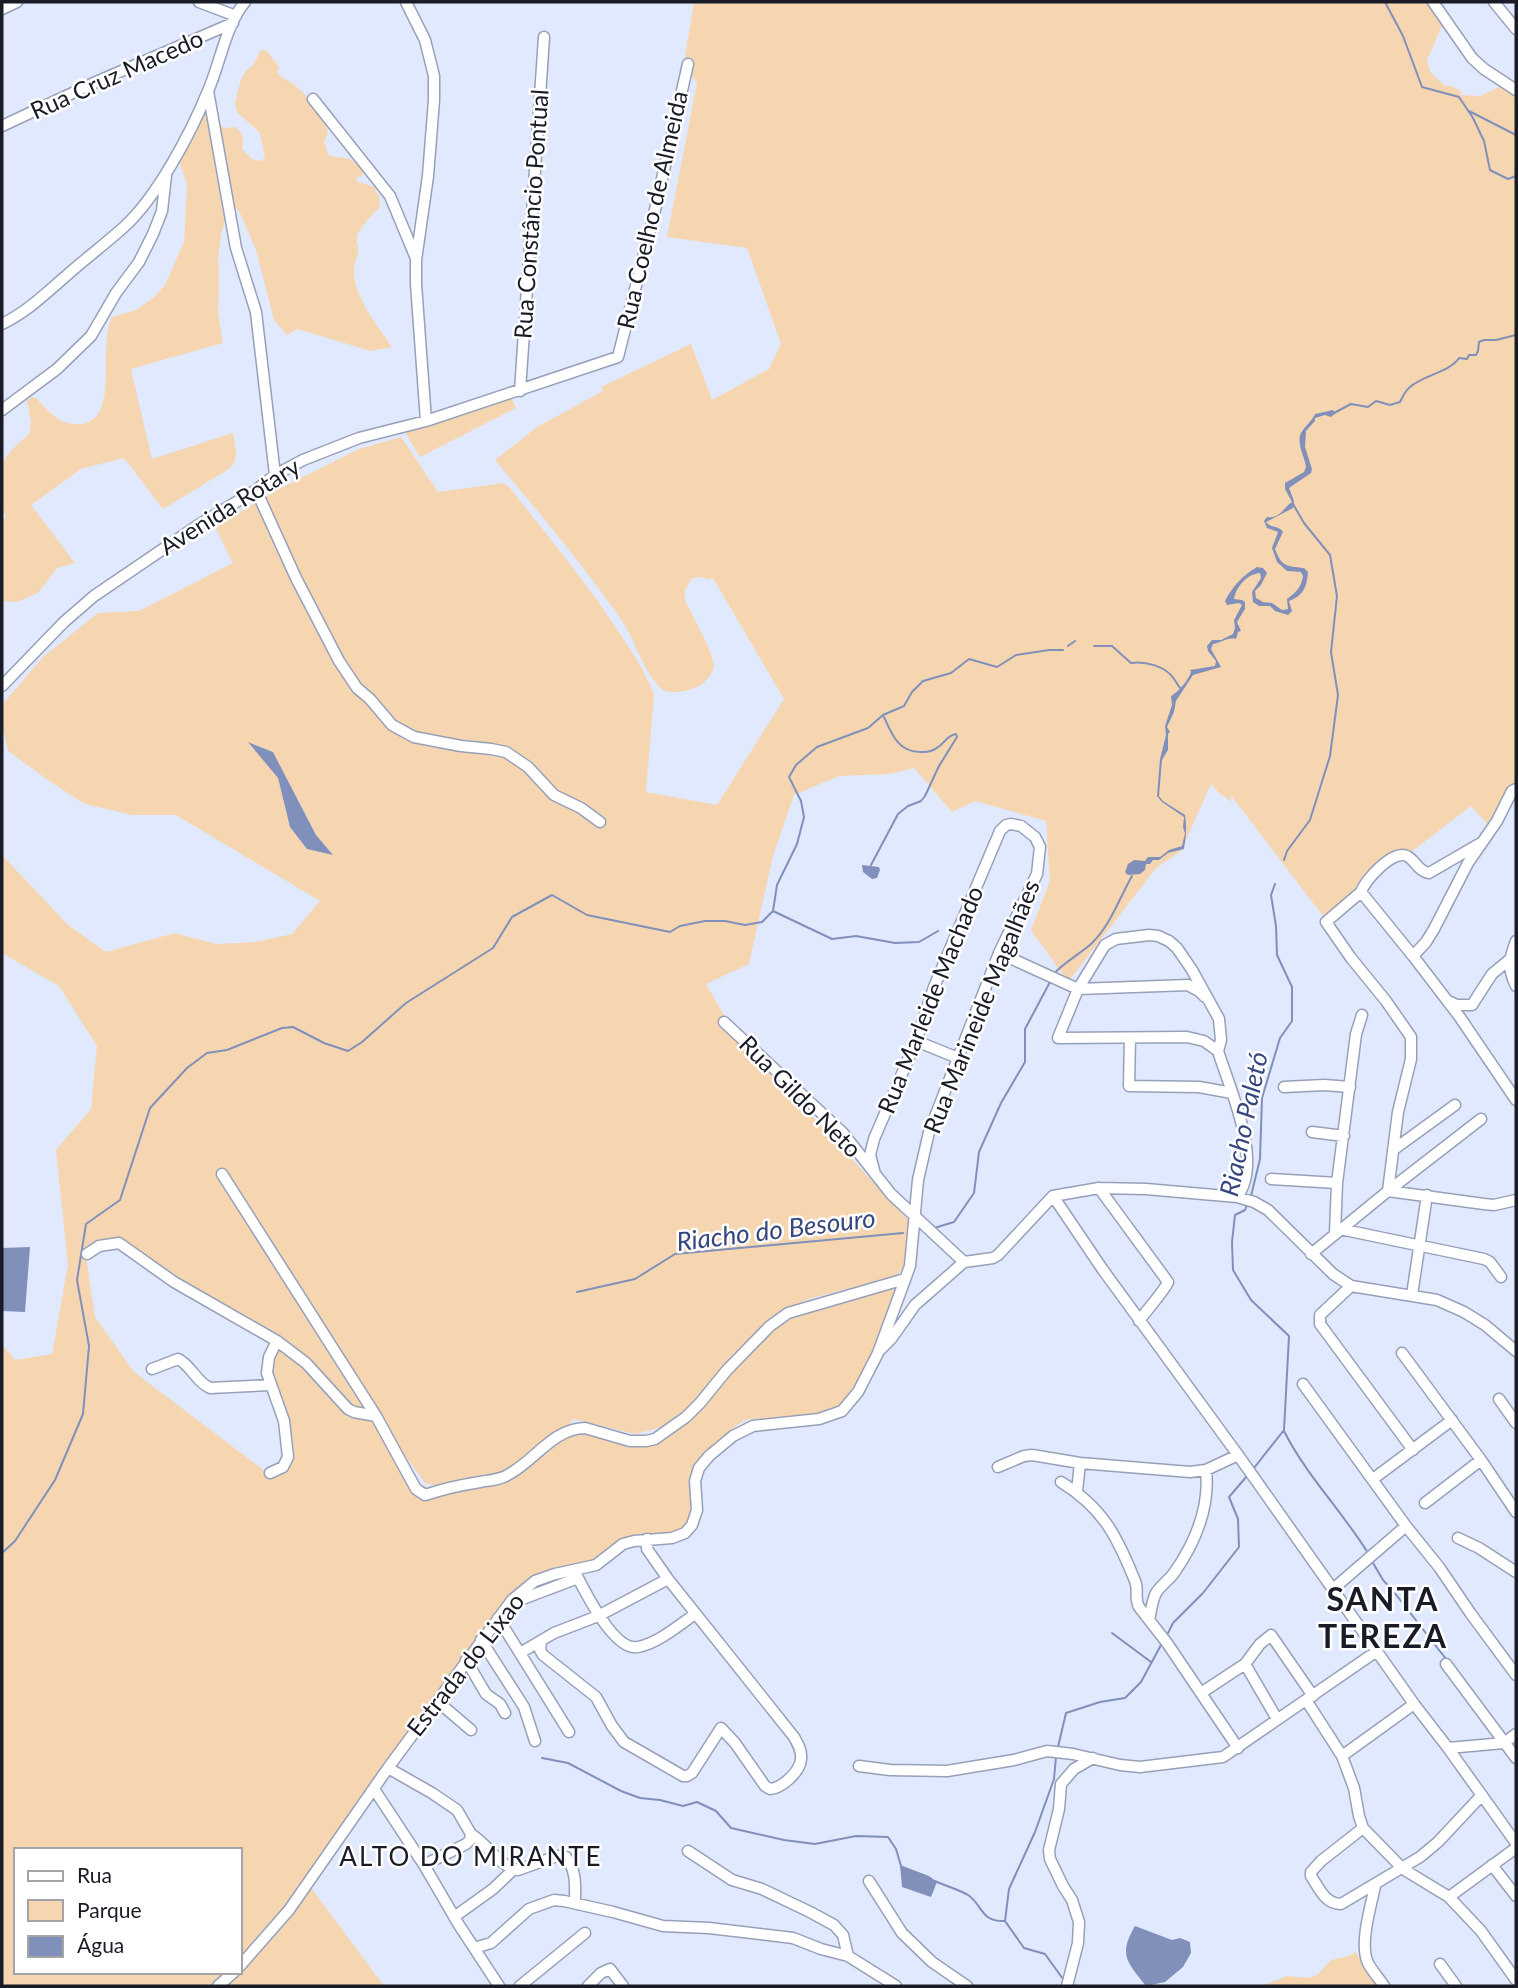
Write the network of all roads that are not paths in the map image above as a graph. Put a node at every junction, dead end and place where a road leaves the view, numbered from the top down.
1 (17, 2) edge
2 (199, 2) edge
3 (245, 2) edge
4 (406, 2) edge
5 (1433, 2) edge
6 (1494, 2) edge
7 (2, 9) edge
8 (234, 20) junction
9 (1516, 29) edge
10 (544, 37) dead end
11 (688, 64) dead end
12 (1516, 90) edge
13 (208, 91) junction
14 (313, 99) dead end
15 (2, 126) edge
16 (166, 173) junction
17 (416, 260) junction
18 (2, 324) edge
19 (618, 357) joint
20 (520, 391) junction
21 (2, 410) edge
22 (426, 421) junction
23 (275, 475) junction
24 (256, 490) junction
25 (2, 686) edge
26 (1516, 789) edge
27 (600, 822) dead end
28 (1003, 827) joint
29 (1482, 841) junction
30 (1361, 892) junction
31 (1516, 941) edge
32 (999, 953) junction
33 (1413, 956) junction
34 (1509, 960) junction
35 (1516, 986) edge
36 (1078, 989) junction
37 (1447, 1000) junction
38 (1210, 1002) junction
39 (1472, 1005) junction
40 (1362, 1015) dead end
41 (724, 1022) dead end
42 (1472, 1035) junction
43 (1129, 1038) junction
44 (916, 1041) junction
45 (1219, 1051) junction
46 (958, 1058) junction
47 (1284, 1087) dead end
48 (1350, 1087) junction
49 (1232, 1093) junction
50 (1516, 1100) edge
51 (1455, 1105) dead end
52 (1481, 1119) dead end
53 (1312, 1132) dead end
54 (1344, 1136) junction
55 (1393, 1150) junction
56 (222, 1174) dead end
57 (875, 1174) junction
58 (1271, 1179) dead end
59 (1337, 1183) junction
60 (1099, 1188) junction
61 (1388, 1191) junction
62 (1427, 1195) junction
63 (1053, 1196) junction
64 (1246, 1200) junction
65 (1516, 1200) edge
66 (913, 1214) junction
67 (1338, 1231) junction
68 (1419, 1245) junction
69 (87, 1254) dead end
70 (1311, 1254) junction
71 (964, 1262) junction
72 (1501, 1277) dead end
73 (905, 1279) junction
74 (1351, 1286) junction
75 (1412, 1295) junction
76 (1139, 1321) junction
77 (277, 1341) junction
78 (1516, 1351) edge
79 (878, 1353) junction
80 (1402, 1353) dead end
81 (152, 1369) dead end
82 (1303, 1384) dead end
83 (270, 1385) junction
84 (1499, 1399) dead end
85 (376, 1416) junction
86 (1452, 1420) junction
87 (1516, 1423) edge
88 (1413, 1450) junction
89 (1238, 1455) junction
90 (1481, 1460) junction
91 (1080, 1463) junction
92 (998, 1467) dead end
93 (1206, 1470) junction
94 (270, 1473) dead end
95 (1373, 1479) junction
96 (1061, 1482) dead end
97 (1077, 1491) junction
98 (1425, 1503) dead end
99 (1516, 1512) edge
100 (1406, 1526) junction
101 (1458, 1538) dead end
102 (647, 1539) junction
103 (1516, 1572) edge
104 (576, 1574) junction
105 (668, 1579) junction
106 (1333, 1589) junction
107 (695, 1614) junction
108 (598, 1616) junction
109 (498, 1618) junction
110 (1149, 1620) junction
111 (481, 1640) junction
112 (541, 1641) junction
113 (1377, 1651) junction
114 (520, 1653) junction
115 (466, 1660) junction
116 (1245, 1664) junction
117 (1446, 1664) dead end
118 (1516, 1675) edge
119 (1201, 1693) junction
120 (1309, 1698) junction
121 (437, 1700) junction
122 (1414, 1704) junction
123 (505, 1713) dead end
124 (1277, 1719) junction
125 (471, 1730) dead end
126 (569, 1732) dead end
127 (1516, 1734) edge
128 (535, 1741) dead end
129 (1504, 1742) junction
130 (1238, 1748) junction
131 (1448, 1748) junction
132 (1342, 1756) junction
133 (1093, 1758) junction
134 (1516, 1758) edge
135 (859, 1766) dead end
136 (388, 1768) junction
137 (374, 1789) junction
138 (1482, 1795) junction
139 (1363, 1828) junction
140 (471, 1834) junction
141 (1516, 1845) edge
142 (688, 1851) dead end
143 (424, 1865) junction
144 (1492, 1866) junction
145 (514, 1869) junction
146 (1403, 1869) junction
147 (869, 1881) dead end
148 (1375, 1886) junction
149 (1516, 1896) edge
150 (1449, 1897) junction
151 (575, 1903) junction
152 (454, 1917) junction
153 (585, 1933) dead end
154 (474, 1948) junction
155 (848, 1956) junction
156 (1516, 1957) edge
157 (242, 1964) edge
158 (1440, 1964) dead end
159 (1505, 1965) junction
160 (232, 1974) edge
161 (1516, 1980) edge
162 (1382, 1983) edge
163 (218, 1986) edge
164 (499, 1986) edge
165 (520, 1986) edge
166 (588, 1986) edge
167 (623, 1986) edge
168 (896, 1986) edge
169 (967, 1986) edge
170 (1066, 1986) edge
171 (1455, 1986) edge

1 - 7 street
2 - 8 street
3 - 8 street
4 - 17 street
5 - 12 street
6 - 9 street
8 - 13 street
8 - 15 street, Rua Cruz Macedo
10 - 20 street, Rua Constâncio Pontual
11 - 19 street, Rua Coelho de Almeida
13 - 16 street
13 - 23 street
14 - 17 street
16 - 18 street
16 - 21 street
17 - 22 street
19 - 20 street, Avenida Rotary
20 - 22 street, Avenida Rotary
22 - 23 street, Avenida Rotary
23 - 24 street, Avenida Rotary
24 - 25 street, Avenida Rotary
24 - 27 street
26 - 29 street
28 - 32 street, Rua Marineide Magalhães
28 - 44 street, Rua Marleide Machado
29 - 30 street
29 - 33 street
30 - 33 street
30 - 55 street
31 - 34 street
32 - 36 street
32 - 46 street, Rua Marineide Magalhães
33 - 37 street
34 - 35 street
34 - 39 street
36 - 38 street
36 - 38 street
36 - 43 street
37 - 39 street
37 - 42 street
38 - 45 street
39 - 42 street
40 - 48 street
41 - 57 street, Rua Gildo Neto
42 - 50 street
43 - 45 street
43 - 49 street
44 - 46 street
44 - 57 street, Rua Marleide Machado
45 - 49 street
46 - 66 street, Rua Marineide Magalhães
47 - 48 street
48 - 54 street
49 - 64 street
51 - 55 street
52 - 61 street
53 - 54 street
54 - 59 street
55 - 61 street
56 - 85 street
57 - 66 street, Rua Gildo Neto
58 - 59 street
59 - 67 street
60 - 63 street
60 - 64 street
60 - 76 street
61 - 62 street
61 - 67 street
62 - 65 street
62 - 68 street
63 - 71 street
63 - 76 street
64 - 70 street
66 - 71 street, Rua Gildo Neto
66 - 73 street, Estrada do Lixao
67 - 68 street
67 - 70 street
68 - 72 street
68 - 75 street
69 - 77 street
70 - 74 street
71 - 79 street
73 - 79 street, Estrada do Lixao
73 - 85 street
74 - 75 street
74 - 88 street
75 - 78 street
76 - 89 street
77 - 83 street
77 - 85 street
79 - 102 street, Estrada do Lixao
80 - 86 street
81 - 83 street
82 - 95 street
83 - 94 street
84 - 87 street
86 - 88 street
86 - 90 street
88 - 95 street
89 - 93 street
89 - 106 street
90 - 98 street
90 - 99 street
91 - 92 street
91 - 93 street
91 - 97 street
93 - 110 street
95 - 100 street
96 - 97 street
97 - 110 street
100 - 106 street
100 - 118 street
101 - 103 street
102 - 104 street, Estrada do Lixao
102 - 105 street
104 - 108 street
104 - 109 street, Estrada do Lixao
105 - 107 street
105 - 108 street
106 - 113 street
107 - 108 street
107 - 112 street
108 - 112 street
109 - 111 street, Estrada do Lixao
109 - 114 street
110 - 119 street
111 - 115 street, Estrada do Lixao
111 - 128 street
112 - 114 street
113 - 120 street
113 - 122 street
114 - 126 street
115 - 121 street, Estrada do Lixao
115 - 123 street
116 - 119 street
116 - 120 street
116 - 124 street
117 - 129 street
119 - 130 street
120 - 124 street
120 - 132 street
121 - 125 street
121 - 136 street, Estrada do Lixao
122 - 131 street
122 - 132 street
124 - 130 street
127 - 129 street
129 - 131 street
129 - 134 street
130 - 133 street
131 - 138 street
132 - 139 street
133 - 135 street
133 - 170 street
136 - 137 street, Estrada do Lixao
136 - 140 street
137 - 143 street
137 - 157 street, Estrada do Lixao
138 - 141 street
138 - 146 street
139 - 146 street
139 - 148 street
140 - 143 street
140 - 145 street
141 - 144 street
142 - 155 street
143 - 152 street
144 - 149 street
144 - 150 street
145 - 151 street
145 - 152 street
146 - 148 street
146 - 150 street
147 - 169 street
148 - 162 street
150 - 159 street
151 - 154 street
151 - 155 street
152 - 154 street
153 - 165 street
154 - 164 street
155 - 168 street
156 - 159 street
158 - 171 street
159 - 161 street
160 - 163 street
166 - 167 street

